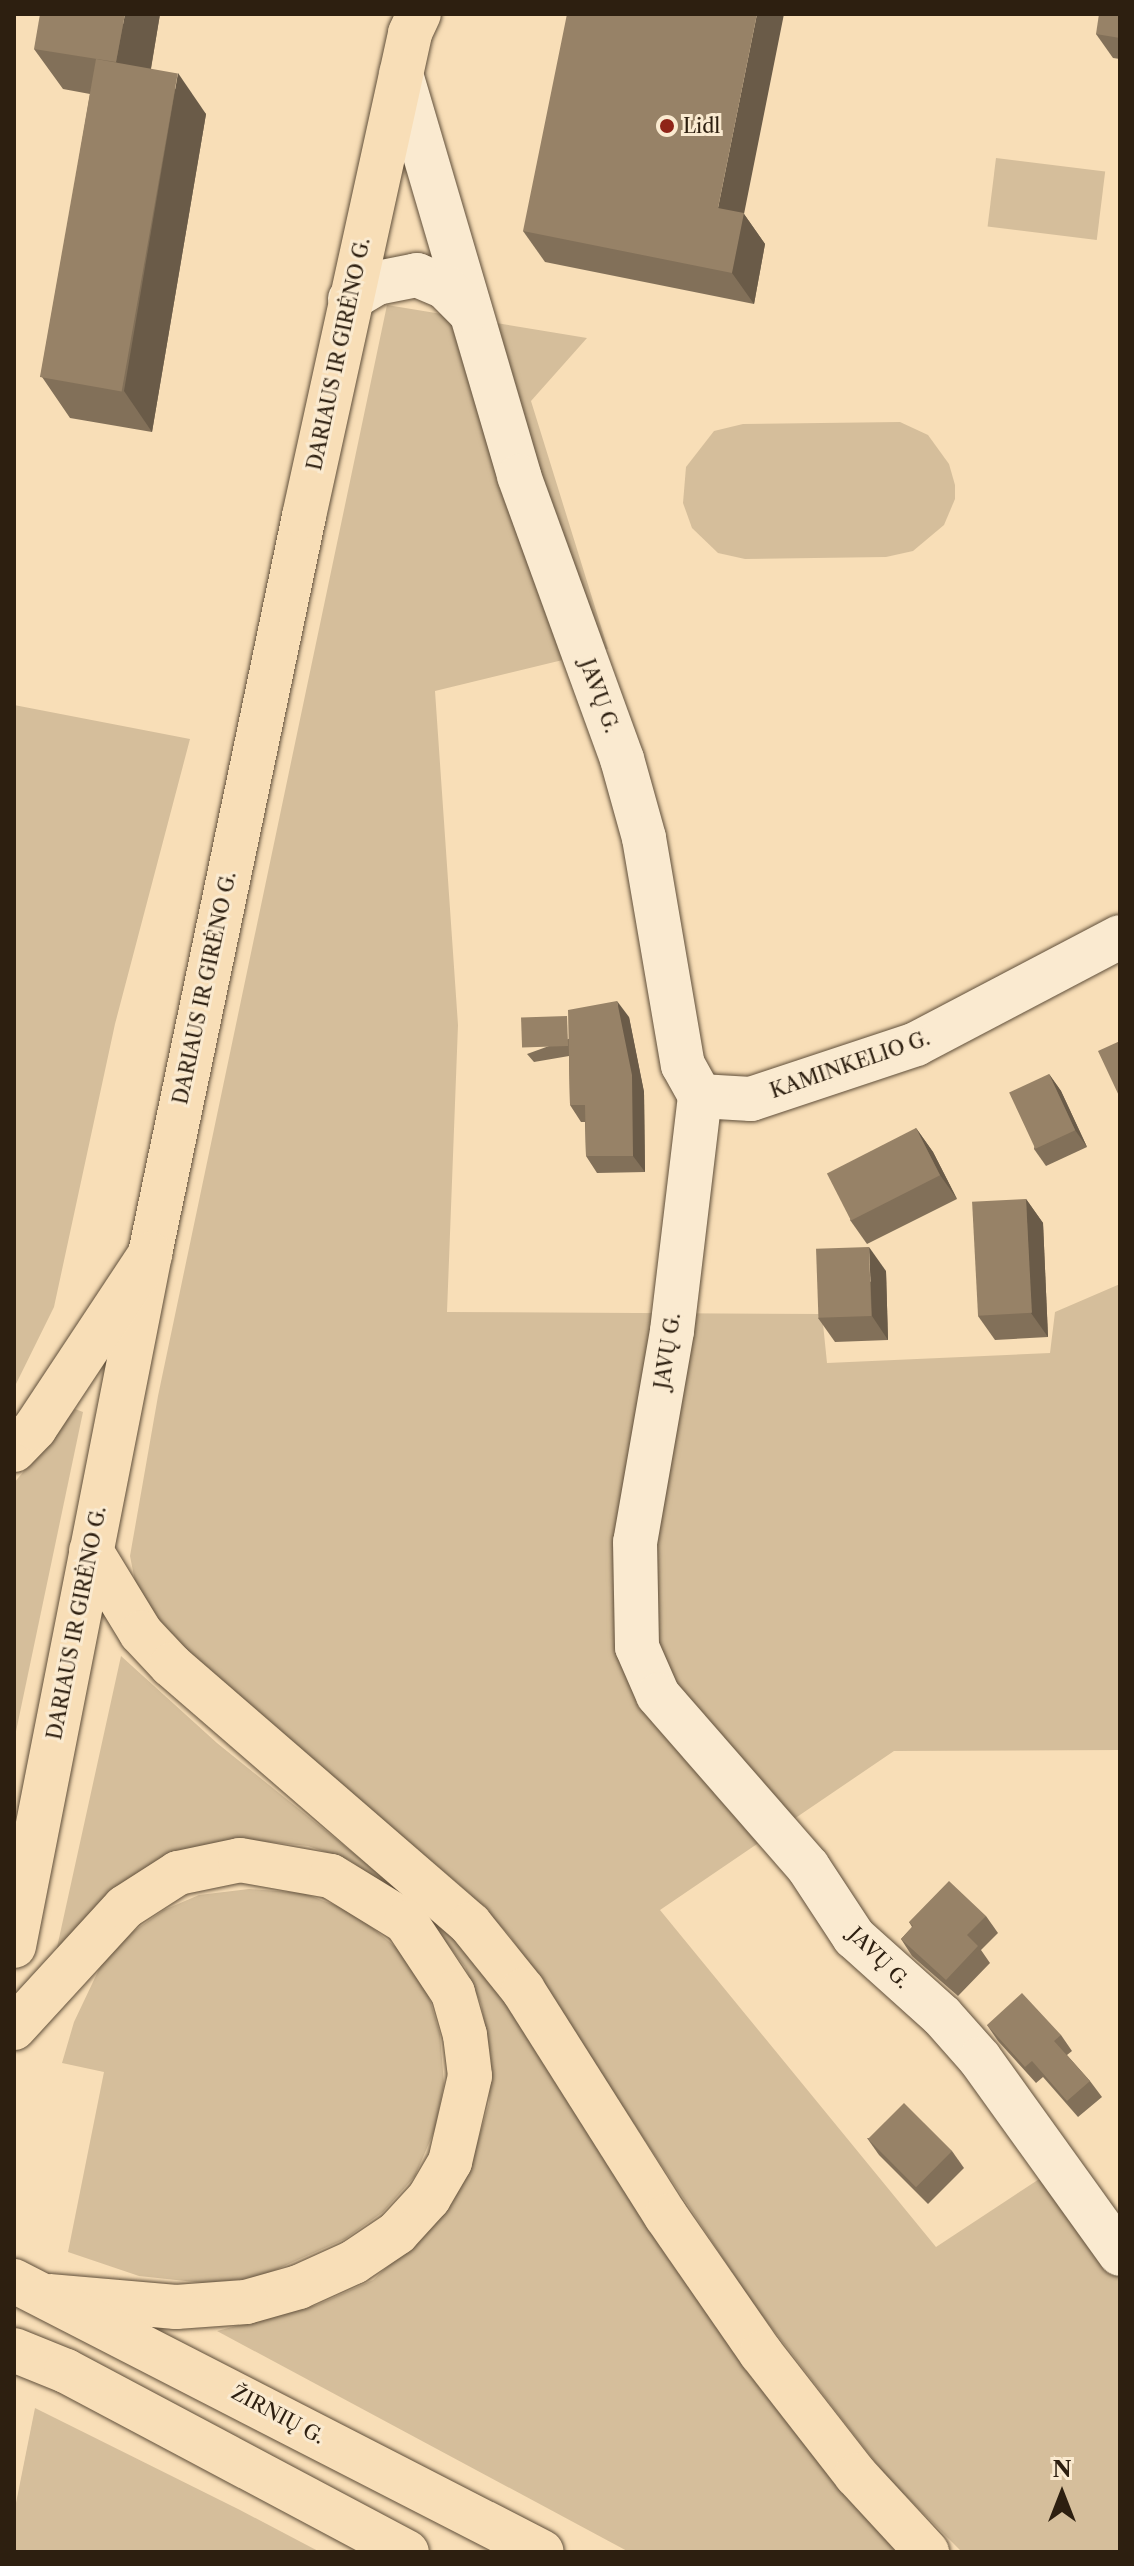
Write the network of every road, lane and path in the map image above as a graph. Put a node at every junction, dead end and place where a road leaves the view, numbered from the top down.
1 (410, 34) edge
2 (350, 299) junction
3 (468, 310) junction
4 (1120, 937) edge
5 (700, 1096) junction
6 (150, 1254) junction
7 (14, 1450) edge
8 (91, 1551) junction
9 (14, 1946) edge
10 (14, 2028) edge
11 (1120, 2254) edge
12 (32, 2288) edge
13 (14, 2350) edge
14 (407, 2552) edge
15 (542, 2552) edge
16 (927, 2552) edge

1 - 2 main road, DARIAUS IR GIRĖNO G.
1 - 3 street, JAVŲ G.
2 - 3 street
2 - 6 main road, DARIAUS IR GIRĖNO G.
3 - 5 street, JAVŲ G.
4 - 5 street, KAMINKELIO G.
5 - 11 street, JAVŲ G.
6 - 7 main road
6 - 8 main road, DARIAUS IR GIRĖNO G.
8 - 9 main road, DARIAUS IR GIRĖNO G.
8 - 16 main road
10 - 12 main road
12 - 15 main road, ŽIRNIŲ G.
13 - 14 main road

